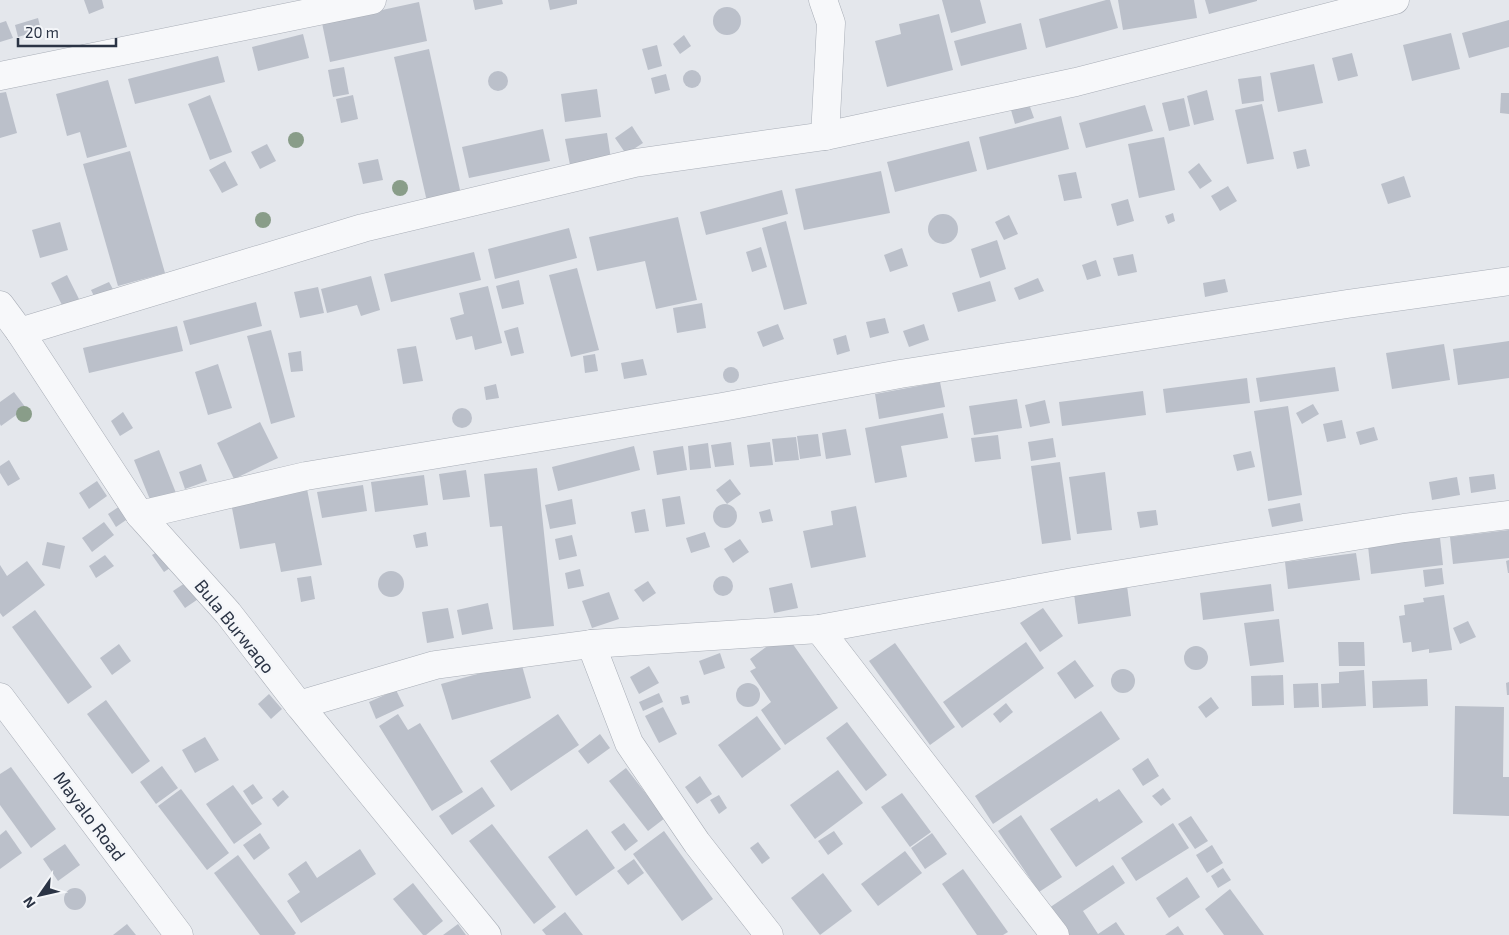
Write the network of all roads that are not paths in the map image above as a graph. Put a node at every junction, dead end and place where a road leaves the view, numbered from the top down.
1 (372, 0) edge
2 (823, 0) edge
3 (1395, 0) edge
4 (0, 76) edge
5 (825, 136) junction
6 (1509, 281) edge
7 (0, 305) edge
8 (20, 332) junction
9 (140, 515) junction
10 (1509, 515) edge
11 (819, 629) junction
12 (591, 644) junction
13 (0, 697) edge
14 (299, 705) junction
15 (179, 935) edge
16 (486, 935) edge
17 (768, 935) edge
18 (1055, 935) edge

1 - 4 street
2 - 5 street
3 - 5 street
5 - 8 street
6 - 9 street
7 - 8 street, Bula Burwaqo
8 - 9 street, Bula Burwaqo
9 - 14 street, Bula Burwaqo
10 - 11 street
11 - 12 street
11 - 18 street
12 - 14 street
12 - 17 street
13 - 15 street, Mayalo Road
14 - 16 street, Bula Burwaqo

